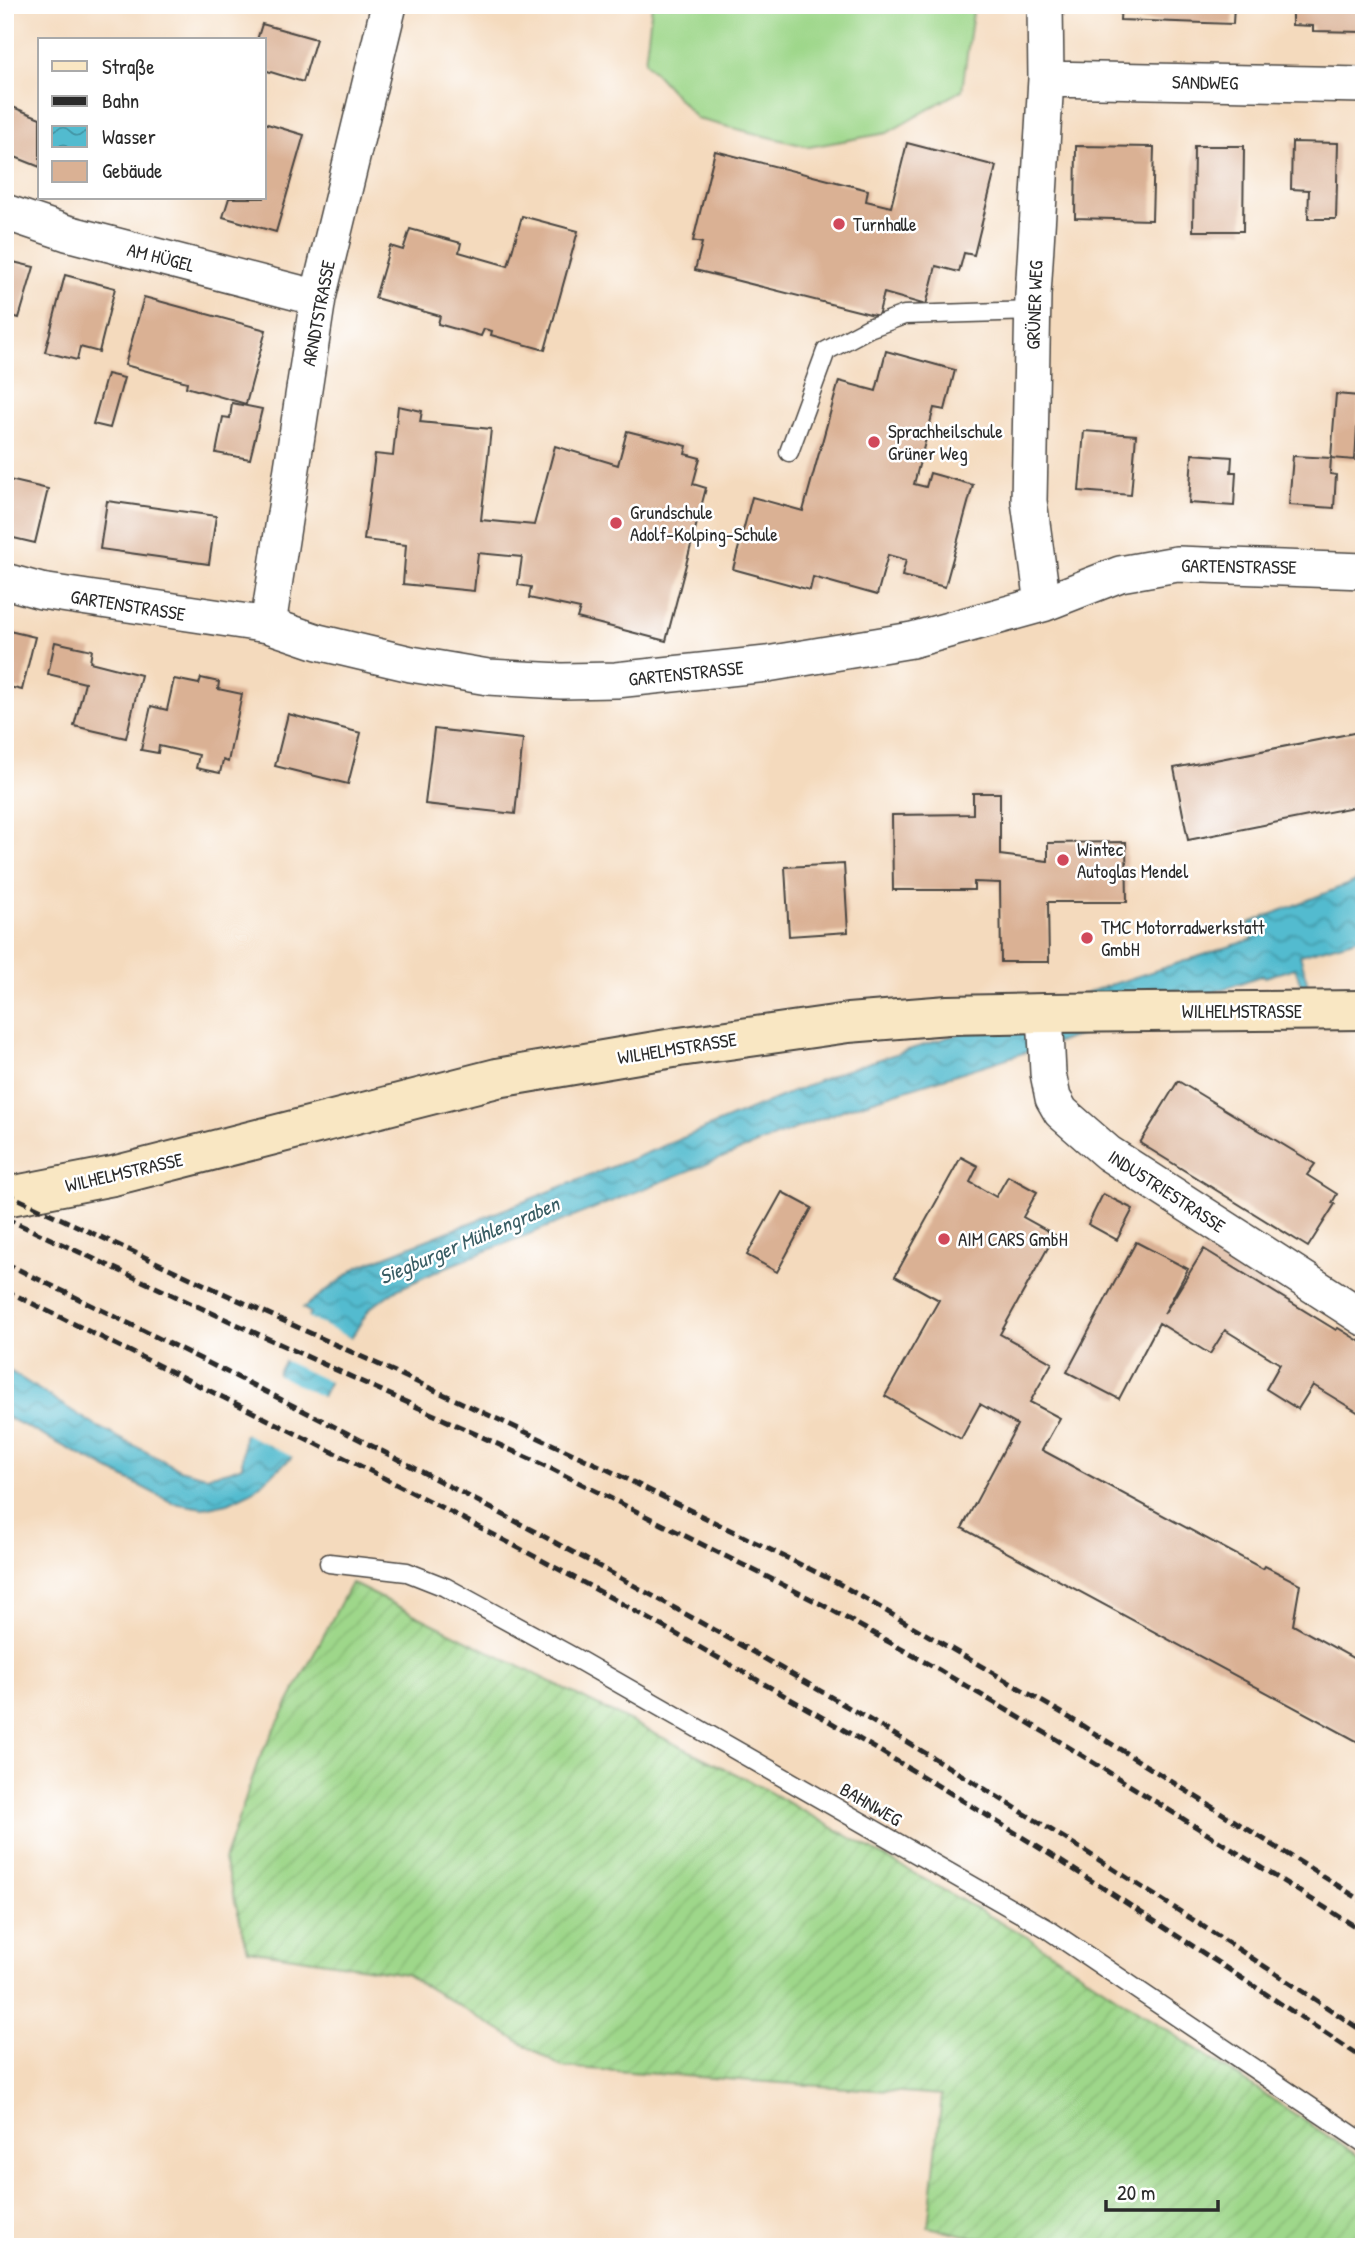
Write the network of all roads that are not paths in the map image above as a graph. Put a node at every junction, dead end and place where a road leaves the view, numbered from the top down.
1 (389, 5) edge
2 (1045, 5) edge
3 (1046, 79) junction
4 (1364, 86) edge
5 (5, 212) edge
6 (318, 298) junction
7 (1033, 311) junction
8 (789, 452) dead end
9 (1364, 571) edge
10 (5, 581) edge
11 (1043, 604) junction
12 (268, 625) junction
13 (1364, 1010) edge
14 (1045, 1013) junction
15 (5, 1197) edge
16 (1364, 1318) edge
17 (329, 1563) dead end
18 (1364, 2143) edge

1 - 6 street, ARNDTSTRASSE
2 - 3 street, GRÜNER WEG
3 - 4 street, SANDWEG
3 - 7 street, GRÜNER WEG
5 - 6 street, AM HÜGEL
6 - 12 street, ARNDTSTRASSE
7 - 8 lane
7 - 11 street, GRÜNER WEG
9 - 11 street, GARTENSTRASSE
10 - 12 street, GARTENSTRASSE
11 - 12 street, GARTENSTRASSE
13 - 14 main road, WILHELMSTRASSE
14 - 15 main road, WILHELMSTRASSE
14 - 16 street, INDUSTRIESTRASSE
17 - 18 lane, BAHNWEG

